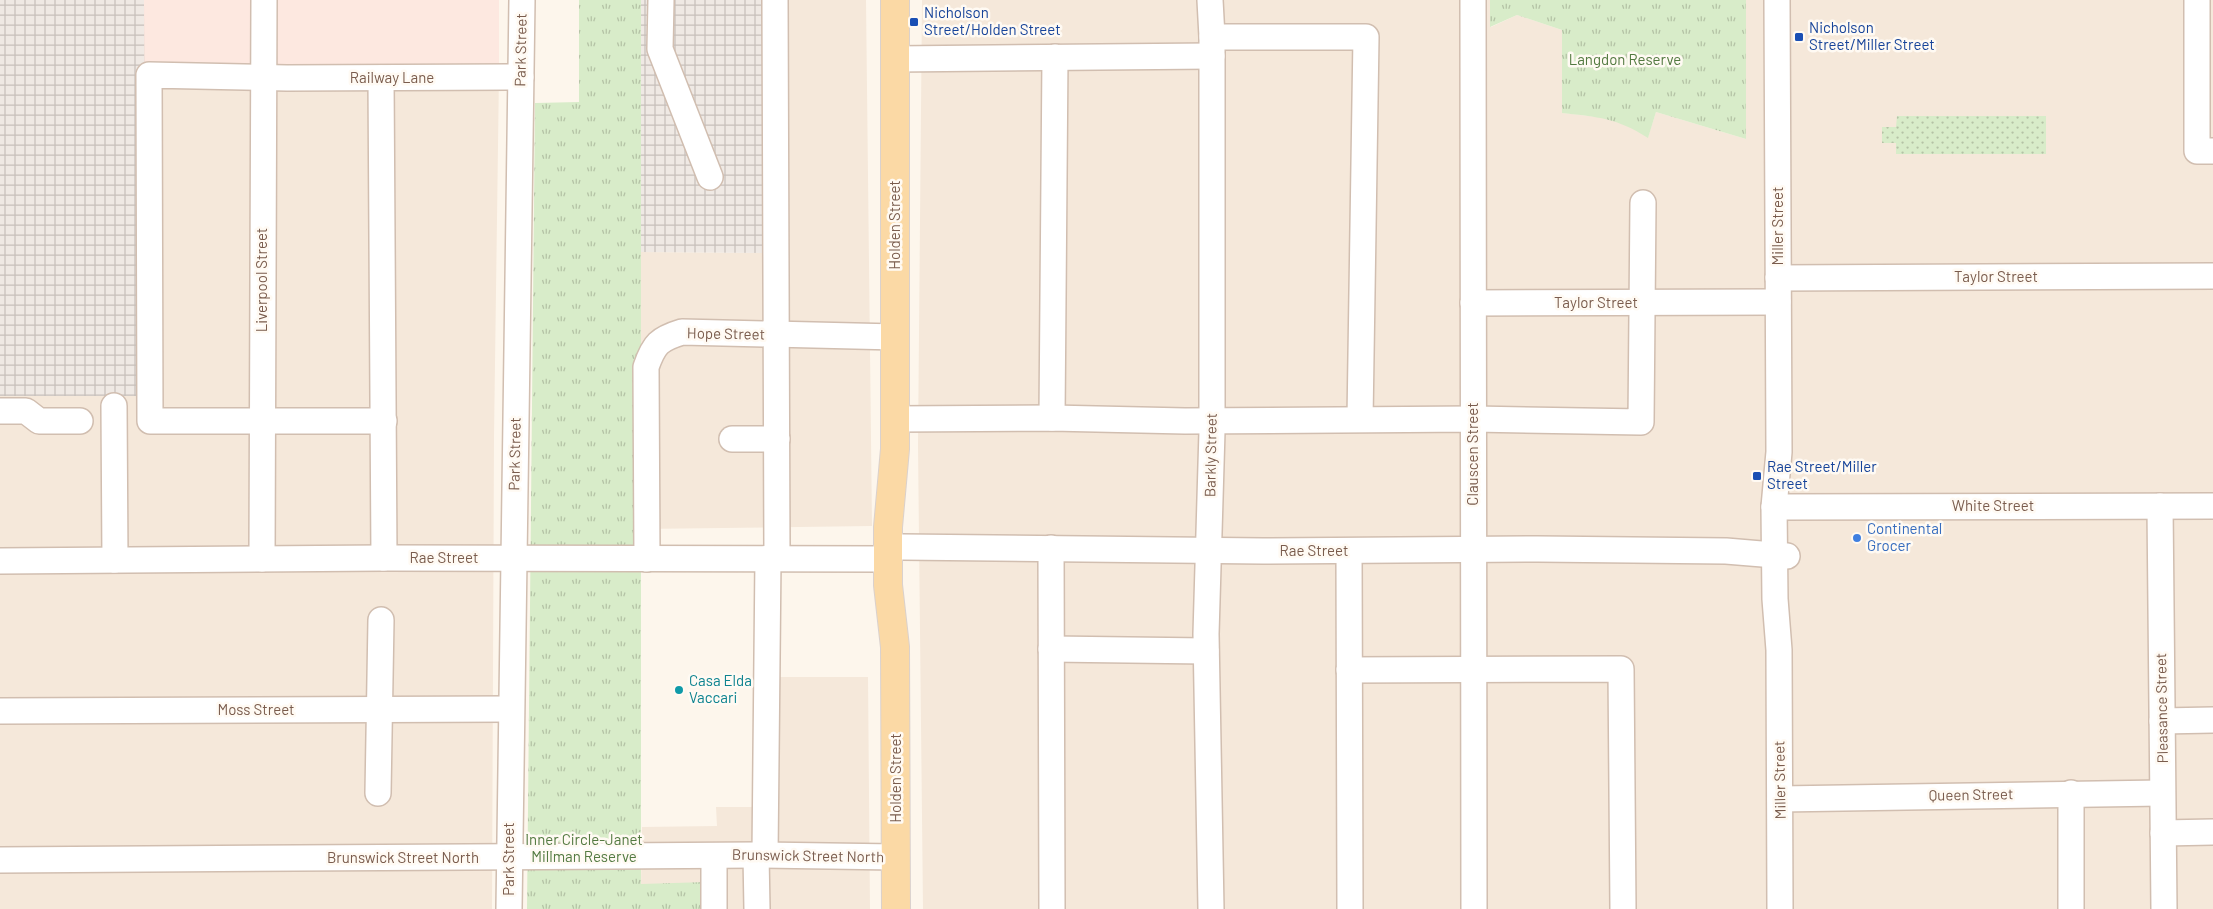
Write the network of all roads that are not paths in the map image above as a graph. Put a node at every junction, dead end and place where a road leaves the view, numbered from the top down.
1 (264, 0) edge
2 (522, 0) edge
3 (660, 0) edge
4 (774, 0) edge
5 (895, 0) edge
6 (1210, 0) edge
7 (1473, 0) edge
8 (1776, 0) edge
9 (2197, 0) edge
10 (1212, 46) junction
11 (1055, 58) junction
12 (895, 59) junction
13 (520, 77) junction
14 (263, 78) junction
15 (381, 78) junction
16 (2213, 152) edge
17 (710, 177) dead end
18 (1643, 203) dead end
19 (2213, 276) edge
20 (1778, 290) junction
21 (1473, 303) junction
22 (1641, 303) junction
23 (777, 335) junction
24 (896, 337) junction
25 (114, 406) dead end
26 (0, 411) edge
27 (1052, 418) junction
28 (895, 419) junction
29 (1360, 419) junction
30 (1474, 419) junction
31 (80, 421) dead end
32 (262, 421) junction
33 (1212, 421) junction
34 (384, 422) junction
35 (732, 439) dead end
36 (777, 439) junction
37 (2160, 506) junction
38 (2213, 506) edge
39 (1780, 507) junction
40 (1051, 548) junction
41 (1781, 549) junction
42 (1209, 550) junction
43 (1349, 551) junction
44 (1473, 551) junction
45 (895, 553) junction
46 (384, 558) junction
47 (513, 558) junction
48 (773, 558) junction
49 (262, 559) junction
50 (647, 559) junction
51 (115, 560) junction
52 (0, 561) edge
53 (380, 620) dead end
54 (1050, 649) junction
55 (1206, 651) junction
56 (1349, 670) junction
57 (1473, 670) junction
58 (379, 709) junction
59 (511, 709) junction
60 (0, 711) edge
61 (2213, 720) edge
62 (2162, 721) junction
63 (378, 793) dead end
64 (2071, 793) junction
65 (2162, 793) junction
66 (1780, 799) junction
67 (2213, 832) edge
68 (2163, 833) junction
69 (761, 855) junction
70 (714, 856) junction
71 (509, 857) junction
72 (896, 857) junction
73 (0, 860) edge
74 (509, 909) edge
75 (714, 909) edge
76 (757, 909) edge
77 (896, 909) edge
78 (1052, 909) edge
79 (1212, 909) edge
80 (1350, 909) edge
81 (1474, 909) edge
82 (1623, 909) edge
83 (1780, 909) edge
84 (2071, 909) edge
85 (2164, 909) edge

1 - 14 street, Liverpool Street
2 - 13 street, Park Street
3 - 17 street
4 - 23 street
5 - 12 main road, Holden Street
6 - 10 street, Barkly Street
7 - 21 street, Clauscen Street
8 - 20 street, Miller Street
9 - 16 street
10 - 11 street
10 - 29 street
10 - 33 street, Barkly Street
11 - 12 street
11 - 27 street
12 - 24 main road, Holden Street
13 - 15 street, Railway Lane
13 - 47 street, Park Street
14 - 15 street, Railway Lane
14 - 32 street, Liverpool Street
14 - 32 street, Railway Lane
15 - 34 street
18 - 22 street
19 - 20 street, Taylor Street
20 - 22 street, Taylor Street
20 - 39 street, Miller Street
21 - 22 street, Taylor Street
21 - 30 street, Clauscen Street
22 - 30 street
23 - 24 street, Hope Street
23 - 36 street
23 - 50 street, Hope Street
24 - 28 main road, Holden Street
25 - 51 street
26 - 31 street
27 - 28 street
27 - 33 street
28 - 45 main road, Holden Street
29 - 30 street
29 - 33 street
30 - 44 street, Clauscen Street
32 - 34 street
32 - 49 street, Liverpool Street
33 - 42 street, Barkly Street
34 - 46 street
35 - 36 street
36 - 48 street
37 - 38 street, White Street
37 - 39 street, White Street
37 - 62 street, Pleasance Street
39 - 41 street, Miller Street
40 - 42 street, Rae Street
40 - 45 street, Rae Street
40 - 54 street
41 - 44 street, Rae Street
41 - 66 street, Miller Street
42 - 43 street, Rae Street
42 - 55 street, Barkly Street
43 - 44 street, Rae Street
43 - 56 street
44 - 57 street, Clauscen Street
45 - 48 street, Rae Street
45 - 72 main road, Holden Street
46 - 47 street, Rae Street
46 - 49 street, Rae Street
47 - 50 street, Rae Street
47 - 59 street, Park Street
48 - 50 street, Rae Street
48 - 69 street
49 - 51 street, Rae Street
51 - 52 street, Rae Street
53 - 58 street
54 - 55 street
54 - 78 street
55 - 79 street, Barkly Street
56 - 57 street
56 - 80 street
57 - 81 street, Clauscen Street
57 - 82 street
58 - 59 street, Moss Street
58 - 60 street, Moss Street
58 - 63 street
59 - 71 street, Park Street
61 - 62 street
62 - 65 street, Pleasance Street
64 - 65 street, Queen Street
64 - 66 street, Queen Street
64 - 84 street
65 - 68 street, Pleasance Street
66 - 83 street, Miller Street
67 - 68 street
68 - 85 street, Pleasance Street
69 - 70 street, Brunswick Street North
69 - 72 street, Brunswick Street North
69 - 76 street
70 - 71 street, Brunswick Street North
70 - 75 street
71 - 73 street, Brunswick Street North
71 - 74 street, Park Street
72 - 77 main road, Holden Street

